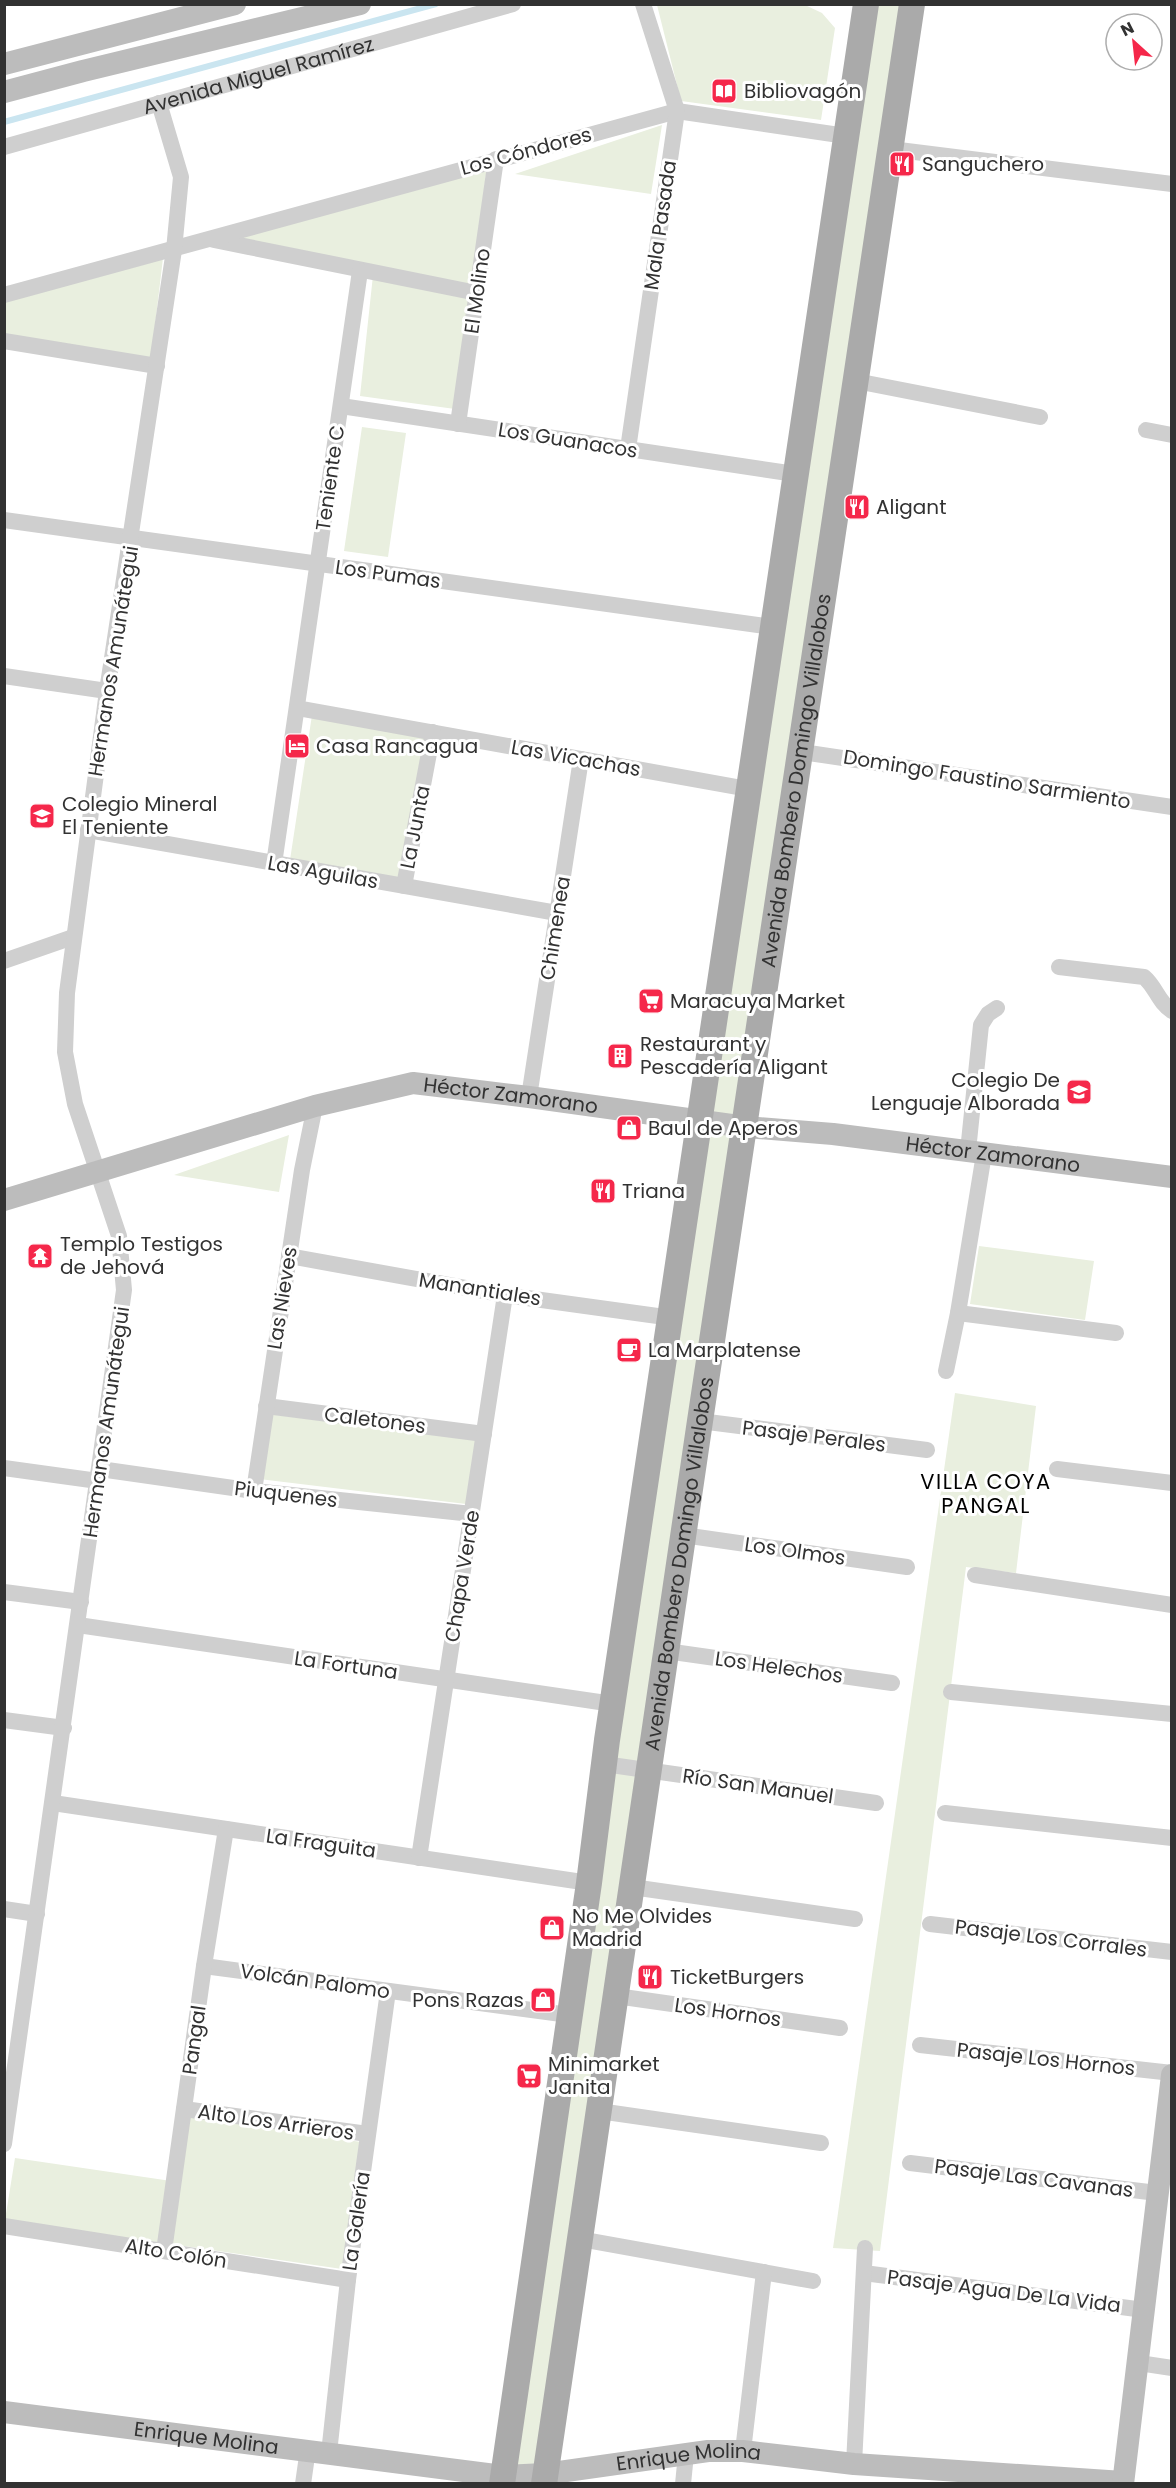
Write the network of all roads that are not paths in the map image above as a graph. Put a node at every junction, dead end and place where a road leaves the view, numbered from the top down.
1 (235, 4) edge
2 (360, 4) edge
3 (513, 4) edge
4 (644, 4) edge
5 (866, 4) edge
6 (912, 4) edge
7 (210, 8) edge
8 (4, 63) edge
9 (4, 92) edge
10 (159, 103) junction
11 (677, 111) junction
12 (846, 136) junction
13 (4, 147) edge
14 (891, 148) junction
15 (496, 159) junction
16 (1172, 184) edge
17 (210, 239) junction
18 (174, 250) junction
19 (360, 271) junction
20 (477, 293) junction
21 (4, 295) edge
22 (4, 341) edge
23 (157, 366) junction
24 (856, 381) junction
25 (341, 406) junction
26 (1040, 417) dead end
27 (458, 424) junction
28 (1146, 430) dead end
29 (1172, 435) edge
30 (628, 449) junction
31 (795, 474) junction
32 (4, 520) edge
33 (131, 539) junction
34 (318, 564) junction
35 (772, 627) junction
36 (4, 676) edge
37 (107, 691) junction
38 (297, 708) junction
39 (434, 732) junction
40 (802, 752) junction
41 (581, 759) junction
42 (748, 789) junction
43 (1172, 807) edge
44 (88, 830) junction
45 (274, 864) junction
46 (404, 886) junction
47 (557, 914) junction
48 (73, 937) junction
49 (4, 961) edge
50 (1059, 967) dead end
51 (997, 1008) dead end
52 (1172, 1011) edge
53 (529, 1096) junction
54 (315, 1106) junction
55 (700, 1121) junction
56 (746, 1127) junction
57 (976, 1153) junction
58 (96, 1171) junction
59 (1172, 1177) edge
60 (4, 1200) edge
61 (288, 1256) junction
62 (506, 1295) junction
63 (958, 1313) junction
64 (672, 1318) junction
65 (1116, 1333) dead end
66 (946, 1371) dead end
67 (266, 1406) junction
68 (700, 1422) junction
69 (484, 1434) junction
70 (927, 1450) dead end
71 (4, 1468) edge
72 (1057, 1470) dead end
73 (99, 1475) junction
74 (1172, 1483) edge
75 (254, 1491) junction
76 (472, 1514) junction
77 (683, 1535) junction
78 (907, 1567) dead end
79 (975, 1575) dead end
80 (4, 1592) edge
81 (81, 1602) junction
82 (1172, 1605) edge
83 (78, 1625) junction
84 (666, 1651) junction
85 (447, 1680) junction
86 (892, 1683) dead end
87 (951, 1692) dead end
88 (613, 1704) junction
89 (1172, 1714) edge
90 (4, 1720) edge
91 (64, 1728) junction
92 (604, 1764) junction
93 (649, 1770) junction
94 (53, 1803) junction
95 (876, 1803) dead end
96 (945, 1814) dead end
97 (226, 1829) junction
98 (1172, 1838) edge
99 (419, 1858) junction
100 (589, 1883) junction
101 (632, 1887) junction
102 (4, 1909) edge
103 (37, 1914) junction
104 (855, 1919) dead end
105 (930, 1924) dead end
106 (1172, 1952) edge
107 (204, 1966) junction
108 (388, 1991) junction
109 (616, 1996) junction
110 (569, 2015) junction
111 (840, 2028) dead end
112 (920, 2045) dead end
113 (1172, 2074) edge
114 (8, 2093) edge
115 (184, 2109) junction
116 (598, 2111) junction
117 (368, 2134) junction
118 (821, 2143) dead end
119 (4, 2144) edge
120 (1168, 2145) edge
121 (910, 2163) dead end
122 (1157, 2193) junction
123 (4, 2226) edge
124 (580, 2239) junction
125 (865, 2248) dead end
126 (164, 2251) junction
127 (764, 2272) junction
128 (864, 2273) junction
129 (348, 2280) junction
130 (813, 2281) dead end
131 (1144, 2310) junction
132 (1138, 2363) junction
133 (1172, 2368) edge
134 (4, 2412) edge
135 (319, 2451) junction
136 (743, 2451) junction
137 (686, 2454) junction
138 (854, 2464) junction
139 (545, 2479) edge
140 (503, 2480) edge
141 (1123, 2483) edge
142 (303, 2484) edge
143 (682, 2484) edge

1 - 7 street
2 - 9 street, Avenida Miguel Ramírez
3 - 10 street, Avenida Miguel Ramírez
4 - 11 street, Mala Pasada
5 - 12 main road
6 - 14 main road, Avenida Bombero Domingo Villalobos
7 - 8 street
10 - 13 street, Avenida Miguel Ramírez
10 - 18 street, Hermanos Amunátegui
11 - 12 street, Los Cóndores
11 - 15 street, Los Cóndores
11 - 30 street, Mala Pasada
12 - 31 main road
14 - 16 street
14 - 24 main road, Avenida Bombero Domingo Villalobos
15 - 17 street, Los Cóndores
15 - 20 street, El Molino
17 - 18 street, Los Cóndores
17 - 19 street, Los Cóndores
18 - 21 street, Los Cóndores
18 - 23 street, Hermanos Amunátegui
19 - 20 street, Los Cóndores
19 - 25 street, Teniente C
20 - 27 street, El Molino
22 - 23 street
23 - 33 street, Hermanos Amunátegui
24 - 26 street
24 - 40 main road, Avenida Bombero Domingo Villalobos
25 - 27 street, Los Guanacos
25 - 34 street, Teniente C
27 - 30 street, Los Guanacos
28 - 29 street
30 - 31 street, Los Guanacos
31 - 35 main road
32 - 33 street, Los Pumas
33 - 34 street, Los Pumas
33 - 37 street, Hermanos Amunátegui
34 - 35 street, Los Pumas
34 - 38 street, Teniente C
35 - 42 main road
36 - 37 street
37 - 44 street, Hermanos Amunátegui
38 - 39 street, Las Vicachas
38 - 45 street, Teniente C
39 - 41 street, Las Vicachas
39 - 46 street, La Junta
40 - 43 street, Domingo Faustino Sarmiento
40 - 56 main road, Avenida Bombero Domingo Villalobos
41 - 42 street, Las Vicachas
41 - 47 street, Chimenea
42 - 55 main road
44 - 45 street, Las Aguilas
44 - 48 street, Hermanos Amunátegui
45 - 46 street, Las Aguilas
46 - 47 street, Las Aguilas
47 - 53 street, Chimenea
48 - 49 street
48 - 58 street, Hermanos Amunátegui
50 - 52 street
51 - 57 street
53 - 54 street, Héctor Zamorano
53 - 55 street, Héctor Zamorano
54 - 58 street, Héctor Zamorano
54 - 61 street, Las Nieves
55 - 56 street, Héctor Zamorano
55 - 64 main road
56 - 57 street, Héctor Zamorano
56 - 68 main road, Avenida Bombero Domingo Villalobos
57 - 59 street, Héctor Zamorano
57 - 63 street
58 - 60 street, Héctor Zamorano
58 - 73 street, Hermanos Amunátegui
61 - 62 street, Manantiales
61 - 67 street, Las Nieves
62 - 64 street, Manantiales
62 - 69 street, Chapa Verde
63 - 65 street
63 - 66 street
64 - 88 main road
67 - 69 street, Caletones
67 - 75 street, Las Nieves
68 - 70 street, Pasaje Perales
68 - 77 main road, Avenida Bombero Domingo Villalobos
69 - 76 street, Chapa Verde
71 - 73 street, Piuquenes
72 - 74 street
73 - 75 street, Piuquenes
73 - 81 street, Hermanos Amunátegui
75 - 76 street, Piuquenes
76 - 85 street, Chapa Verde
77 - 78 street, Los Olmos
77 - 84 main road, Avenida Bombero Domingo Villalobos
79 - 82 street
80 - 81 street
81 - 83 street, Hermanos Amunátegui
83 - 85 street, La Fortuna
83 - 91 street, Hermanos Amunátegui
84 - 86 street, Los Helechos
84 - 93 main road, Avenida Bombero Domingo Villalobos
85 - 88 street, La Fortuna
85 - 99 street, Chapa Verde
87 - 89 street
88 - 92 main road
90 - 91 street
91 - 94 street, Hermanos Amunátegui
92 - 93 street, Río San Manuel
92 - 100 main road
93 - 95 street, Río San Manuel
93 - 101 main road, Avenida Bombero Domingo Villalobos
94 - 97 street, La Fraguita
94 - 103 street, Hermanos Amunátegui
96 - 98 street
97 - 99 street, La Fraguita
97 - 107 street, Pangal
99 - 100 street, La Fraguita
100 - 110 main road
101 - 104 street
101 - 109 main road, Avenida Bombero Domingo Villalobos
102 - 103 street
103 - 114 street, Hermanos Amunátegui
105 - 106 street, Pasaje Los Corrales
107 - 108 street, Volcán Palomo
107 - 115 street, Pangal
108 - 110 street, Volcán Palomo
108 - 117 street, La Galería
109 - 111 street, Los Hornos
109 - 116 main road, Avenida Bombero Domingo Villalobos
110 - 140 main road
112 - 113 street, Pasaje Los Hornos
113 - 120 street
114 - 119 street, Hermanos Amunátegui
115 - 117 street, Alto Los Arrieros
115 - 126 street, Pangal
116 - 118 street
116 - 124 main road, Avenida Bombero Domingo Villalobos
117 - 129 street, La Galería
120 - 122 street
121 - 122 street, Pasaje Las Cavanas
122 - 131 street
123 - 126 street, Alto Colón
124 - 127 street
124 - 139 main road, Avenida Bombero Domingo Villalobos
125 - 128 street
126 - 129 street, Alto Colón
127 - 130 street
127 - 136 street
128 - 131 street, Pasaje Agua De La Vida
128 - 138 street
129 - 135 street, La Galería
131 - 132 street
132 - 133 street
132 - 141 street
134 - 135 street, Enrique Molina
135 - 140 street, Enrique Molina
135 - 142 street, La Galería
136 - 137 street, Enrique Molina
136 - 138 street, Enrique Molina
137 - 139 street, Enrique Molina
137 - 143 street
138 - 141 street, Enrique Molina
139 - 140 street, Enrique Molina

